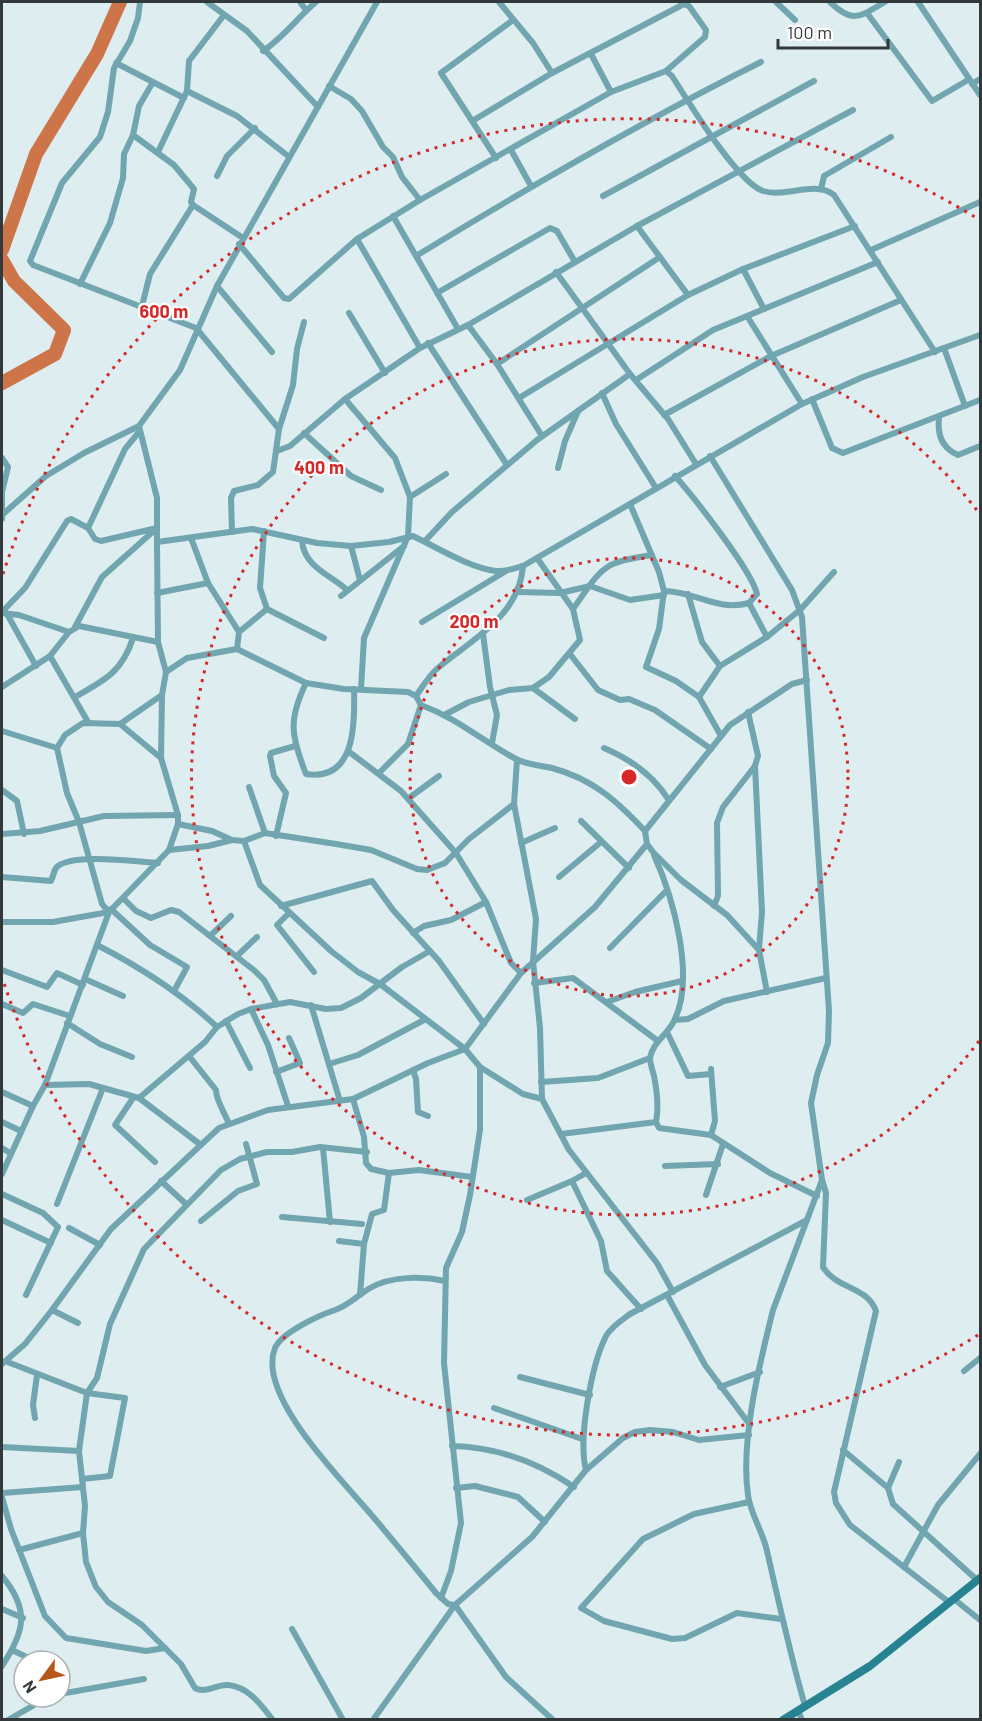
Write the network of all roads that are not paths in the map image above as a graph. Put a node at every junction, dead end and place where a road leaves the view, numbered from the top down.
1 (140, 2) edge
2 (207, 2) edge
3 (300, 2) edge
4 (316, 2) edge
5 (375, 2) edge
6 (499, 2) edge
7 (776, 2) edge
8 (830, 2) edge
9 (918, 2) edge
10 (880, 3) edge
11 (306, 10) junction
12 (867, 12) junction
13 (224, 15) junction
14 (795, 20) dead end
15 (513, 21) junction
16 (263, 51) junction
17 (591, 54) junction
18 (761, 62) dead end
19 (116, 63) junction
20 (666, 71) junction
21 (552, 73) junction
22 (981, 79) edge
23 (814, 81) dead end
24 (153, 82) junction
25 (970, 82) junction
26 (329, 86) junction
27 (611, 92) junction
28 (185, 94) junction
29 (981, 95) edge
30 (687, 99) junction
31 (318, 107) junction
32 (854, 110) dead end
33 (474, 120) junction
34 (255, 128) junction
35 (132, 135) junction
36 (713, 136) junction
37 (891, 137) dead end
38 (511, 150) junction
39 (158, 152) junction
40 (288, 156) junction
41 (496, 158) junction
42 (738, 171) junction
43 (217, 176) dead end
44 (531, 186) junction
45 (821, 189) junction
46 (603, 196) dead end
47 (420, 200) junction
48 (981, 202) edge
49 (194, 205) junction
50 (393, 216) junction
51 (637, 226) junction
52 (855, 226) junction
53 (357, 239) junction
54 (241, 241) junction
55 (871, 250) junction
56 (416, 256) junction
57 (660, 257) junction
58 (574, 262) junction
59 (878, 262) junction
60 (743, 269) junction
61 (556, 272) junction
62 (80, 284) junction
63 (217, 286) junction
64 (437, 293) junction
65 (688, 295) junction
66 (901, 300) junction
67 (142, 306) junction
68 (583, 307) junction
69 (764, 309) junction
70 (349, 313) dead end
71 (747, 316) junction
72 (304, 322) dead end
73 (468, 325) junction
74 (196, 328) junction
75 (458, 329) junction
76 (981, 335) edge
77 (608, 342) junction
78 (428, 343) junction
79 (420, 348) junction
80 (944, 348) junction
81 (272, 352) dead end
82 (935, 352) junction
83 (771, 356) junction
84 (497, 364) junction
85 (385, 373) junction
86 (630, 374) junction
87 (636, 380) junction
88 (602, 393) junction
89 (519, 398) junction
90 (345, 399) junction
91 (812, 399) junction
92 (981, 400) edge
93 (802, 404) junction
94 (965, 405) junction
95 (579, 410) junction
96 (664, 415) junction
97 (939, 418) junction
98 (139, 429) junction
99 (279, 429) junction
100 (304, 433) junction
101 (542, 436) junction
102 (981, 446) edge
103 (278, 451) junction
104 (710, 456) junction
105 (2, 458) edge
106 (696, 464) junction
107 (507, 465) junction
108 (558, 468) dead end
109 (446, 474) dead end
110 (675, 476) junction
111 (656, 488) junction
112 (381, 490) dead end
113 (410, 497) junction
114 (630, 504) junction
115 (2, 517) edge
116 (88, 528) junction
117 (157, 528) junction
118 (264, 531) junction
119 (232, 532) junction
120 (408, 536) junction
121 (191, 538) junction
122 (302, 541) junction
123 (424, 541) junction
124 (158, 542) junction
125 (351, 546) junction
126 (404, 546) junction
127 (652, 555) junction
128 (537, 558) junction
129 (524, 566) junction
130 (507, 570) junction
131 (834, 572) dead end
132 (360, 580) junction
133 (208, 583) junction
134 (590, 585) junction
135 (347, 590) junction
136 (518, 592) junction
137 (157, 593) junction
138 (560, 593) junction
139 (664, 593) junction
140 (688, 594) junction
141 (341, 596) dead end
142 (749, 603) junction
143 (267, 609) junction
144 (573, 609) junction
145 (801, 609) junction
146 (3, 613) edge
147 (422, 622) dead end
148 (72, 630) junction
149 (239, 632) junction
150 (483, 634) junction
151 (767, 637) junction
152 (133, 638) junction
153 (324, 638) dead end
154 (158, 642) junction
155 (237, 649) junction
156 (570, 654) junction
157 (50, 656) junction
158 (36, 666) junction
159 (720, 666) junction
160 (166, 672) junction
161 (807, 680) junction
162 (306, 683) junction
163 (2, 687) edge
164 (533, 687) junction
165 (354, 689) junction
166 (361, 689) junction
167 (162, 695) junction
168 (416, 696) junction
169 (492, 696) junction
170 (75, 697) junction
171 (699, 697) junction
172 (421, 705) junction
173 (748, 712) junction
174 (446, 714) junction
175 (575, 719) dead end
176 (88, 722) junction
177 (120, 724) junction
178 (2, 732) edge
179 (721, 736) junction
180 (492, 743) junction
181 (295, 746) junction
182 (604, 747) dead end
183 (57, 748) junction
184 (711, 749) junction
185 (348, 751) junction
186 (161, 758) junction
187 (517, 760) junction
188 (755, 766) junction
189 (379, 773) junction
190 (439, 776) dead end
191 (249, 787) dead end
192 (2, 790) edge
193 (409, 798) junction
194 (668, 799) junction
195 (514, 804) junction
196 (178, 815) junction
197 (581, 821) dead end
198 (79, 822) junction
199 (178, 824) junction
200 (555, 828) dead end
201 (645, 831) junction
202 (265, 833) junction
203 (2, 834) edge
204 (24, 834) junction
205 (276, 836) junction
206 (232, 840) junction
207 (244, 841) junction
208 (601, 842) junction
209 (521, 843) junction
210 (647, 844) junction
211 (169, 850) junction
212 (653, 852) junction
213 (456, 854) junction
214 (90, 859) junction
215 (158, 863) junction
216 (629, 868) junction
217 (2, 877) edge
218 (559, 878) dead end
219 (667, 890) junction
220 (123, 898) junction
221 (486, 902) junction
222 (281, 906) junction
223 (714, 906) junction
224 (110, 910) junction
225 (289, 913) junction
226 (231, 916) dead end
227 (2, 922) edge
228 (413, 933) junction
229 (210, 936) junction
230 (257, 937) dead end
231 (97, 945) junction
232 (610, 948) dead end
233 (759, 950) junction
234 (430, 951) junction
235 (237, 956) junction
236 (533, 961) junction
237 (2, 970) edge
238 (314, 972) dead end
239 (521, 973) junction
240 (826, 978) junction
241 (682, 981) junction
242 (84, 982) junction
243 (534, 983) junction
244 (380, 984) junction
245 (174, 991) junction
246 (767, 992) junction
247 (123, 996) dead end
248 (607, 1002) junction
249 (2, 1004) edge
250 (277, 1004) junction
251 (311, 1005) junction
252 (251, 1009) junction
253 (70, 1016) junction
254 (424, 1020) junction
255 (675, 1020) junction
256 (226, 1021) junction
257 (67, 1023) junction
258 (484, 1024) junction
259 (217, 1027) junction
260 (668, 1034) junction
261 (289, 1038) dead end
262 (658, 1041) junction
263 (465, 1049) junction
264 (189, 1056) junction
265 (132, 1057) dead end
266 (650, 1058) junction
267 (329, 1064) junction
268 (480, 1067) junction
269 (250, 1068) dead end
270 (413, 1070) junction
271 (276, 1072) junction
272 (541, 1082) junction
273 (45, 1085) junction
274 (103, 1088) junction
275 (2, 1092) edge
276 (136, 1098) junction
277 (353, 1099) junction
278 (542, 1099) junction
279 (340, 1101) junction
280 (33, 1106) junction
281 (288, 1106) junction
282 (428, 1116) dead end
283 (2, 1122) edge
284 (656, 1122) junction
285 (229, 1124) junction
286 (21, 1131) junction
287 (561, 1134) junction
288 (711, 1135) junction
289 (246, 1144) dead end
290 (723, 1144) junction
291 (201, 1145) junction
292 (2, 1148) edge
293 (323, 1148) junction
294 (367, 1152) junction
295 (10, 1153) junction
296 (251, 1156) junction
297 (155, 1162) dead end
298 (718, 1164) junction
299 (665, 1166) dead end
300 (2, 1170) edge
301 (389, 1173) junction
302 (586, 1173) junction
303 (472, 1177) junction
304 (822, 1180) junction
305 (161, 1181) junction
306 (572, 1181) junction
307 (2, 1194) edge
308 (706, 1195) dead end
309 (817, 1196) junction
310 (526, 1200) dead end
311 (57, 1204) dead end
312 (186, 1204) junction
313 (282, 1217) dead end
314 (2, 1220) edge
315 (807, 1220) junction
316 (201, 1221) dead end
317 (330, 1222) junction
318 (362, 1224) dead end
319 (69, 1228) dead end
320 (339, 1241) dead end
321 (51, 1243) junction
322 (364, 1244) junction
323 (100, 1245) junction
324 (445, 1281) junction
325 (670, 1294) junction
326 (26, 1295) dead end
327 (360, 1295) junction
328 (641, 1309) junction
329 (52, 1310) junction
330 (78, 1323) dead end
331 (981, 1358) edge
332 (3, 1363) edge
333 (964, 1371) dead end
334 (760, 1372) junction
335 (37, 1375) junction
336 (520, 1377) dead end
337 (720, 1387) junction
338 (87, 1393) junction
339 (590, 1395) junction
340 (494, 1408) dead end
341 (35, 1418) dead end
342 (750, 1425) junction
343 (749, 1435) junction
344 (582, 1439) junction
345 (452, 1446) junction
346 (2, 1447) edge
347 (843, 1450) junction
348 (79, 1451) junction
349 (981, 1454) edge
350 (899, 1462) dead end
351 (586, 1470) junction
352 (82, 1479) junction
353 (83, 1487) junction
354 (574, 1487) junction
355 (456, 1488) junction
356 (888, 1488) junction
357 (2, 1495) edge
358 (749, 1502) junction
359 (545, 1522) junction
360 (924, 1530) junction
361 (83, 1533) junction
362 (19, 1550) junction
363 (904, 1567) junction
364 (2, 1576) edge
365 (979, 1579) edge
366 (441, 1598) junction
367 (952, 1601) junction
368 (455, 1605) junction
369 (2, 1609) edge
370 (23, 1618) junction
371 (781, 1619) junction
372 (981, 1620) edge
373 (292, 1629) dead end
374 (165, 1648) junction
375 (12, 1649) edge
376 (12, 1650) edge
377 (2, 1666) edge
378 (144, 1679) dead end
379 (72, 1692) edge
380 (802, 1708) junction
381 (26, 1709) edge
382 (8, 1719) edge
383 (273, 1719) edge
384 (343, 1719) edge
385 (373, 1719) edge
386 (553, 1719) edge
387 (783, 1719) edge
388 (802, 1719) edge

1 - 19 street
2 - 13 street
3 - 11 street
4 - 11 street
5 - 26 street
6 - 15 street
7 - 14 street
8 - 12 street
9 - 25 street
10 - 12 street
11 - 16 street
12 - 25 street
13 - 16 street
13 - 28 street
15 - 21 street
15 - 33 street
16 - 31 street
17 - 20 street
17 - 21 street
17 - 27 street
18 - 30 street
19 - 24 street
19 - 62 street
20 - 27 street
20 - 30 street
21 - 33 street
22 - 25 street
23 - 36 street
24 - 28 street
24 - 35 street
25 - 29 street
26 - 31 street
26 - 47 street
27 - 38 street
28 - 34 street
28 - 39 street
30 - 36 street
30 - 44 street
31 - 40 street
32 - 42 street
33 - 41 street
34 - 40 street
34 - 43 street
35 - 39 street
35 - 62 street
36 - 42 street
36 - 46 street
37 - 45 street
38 - 41 street
38 - 44 street
39 - 49 street
40 - 54 street
41 - 47 street
42 - 45 street
42 - 51 street
44 - 56 street
45 - 52 street
47 - 50 street
48 - 55 street
49 - 54 street
49 - 67 street
50 - 53 street
50 - 56 street
51 - 57 street
51 - 58 street
52 - 55 street
52 - 60 street
53 - 54 street
53 - 79 street
54 - 63 street
55 - 59 street
56 - 64 street
57 - 65 street
57 - 68 street
58 - 61 street
58 - 64 street
59 - 66 street
59 - 69 street
60 - 65 street
60 - 69 street
61 - 68 street
61 - 73 street
62 - 67 street
63 - 74 street
63 - 81 street
64 - 75 street
65 - 77 street
66 - 82 street
66 - 83 street
67 - 74 street
68 - 77 street
68 - 84 street
69 - 71 street
70 - 85 street
71 - 83 street
71 - 87 street
72 - 99 street
73 - 75 street
73 - 84 street
74 - 98 street
74 - 99 street
75 - 78 street
76 - 80 street
77 - 86 street
77 - 89 street
78 - 79 street
78 - 107 street
79 - 85 street
80 - 82 street
80 - 94 street
82 - 91 street
83 - 93 street
83 - 96 street
84 - 89 street
85 - 90 street
86 - 87 street
86 - 88 street
87 - 96 street
88 - 95 street
88 - 111 street
89 - 101 street
90 - 100 street
90 - 113 street
91 - 93 street
91 - 97 street
92 - 94 street
93 - 104 street
94 - 97 street
95 - 101 street
95 - 108 street
96 - 106 street
97 - 102 street
98 - 115 street
98 - 116 street
98 - 117 street
99 - 103 street
100 - 103 street
100 - 112 street
101 - 107 street
103 - 119 street
104 - 106 street
104 - 145 street
105 - 115 street
106 - 110 street
107 - 123 street
109 - 113 street
110 - 111 street
110 - 142 street
111 - 114 street
113 - 120 street
114 - 127 street
114 - 128 street
116 - 117 street
116 - 146 street
117 - 124 street
117 - 148 street
118 - 119 street
118 - 122 street
118 - 143 street
119 - 121 street
120 - 123 street
120 - 125 street
120 - 126 street
121 - 124 street
121 - 133 street
122 - 125 street
122 - 135 street
123 - 130 street
124 - 137 street
125 - 132 street
126 - 132 street
126 - 166 street
127 - 134 street
127 - 139 street
128 - 129 street
128 - 138 street
129 - 130 street
129 - 136 street
130 - 147 street
131 - 145 street
132 - 135 street
133 - 137 street
133 - 149 street
134 - 138 street
134 - 139 street
134 - 144 street
135 - 141 street
136 - 138 street
136 - 150 street
137 - 154 street
138 - 144 street
139 - 140 street
139 - 171 street
140 - 142 street
140 - 159 street
142 - 151 street
143 - 149 street
143 - 153 street
144 - 156 street
145 - 151 street
145 - 161 street
146 - 148 street
146 - 158 street
148 - 152 street
148 - 157 street
149 - 155 street
150 - 168 street
150 - 169 street
151 - 159 street
152 - 154 street
152 - 170 street
154 - 160 street
155 - 160 street
155 - 162 street
156 - 164 street
156 - 184 street
157 - 158 street
157 - 170 street
158 - 163 street
159 - 171 street
160 - 167 street
161 - 173 street
161 - 240 street
162 - 165 street
162 - 181 street
164 - 169 street
164 - 175 street
165 - 166 street
165 - 185 street
166 - 168 street
167 - 177 street
167 - 186 street
168 - 172 street
169 - 174 street
169 - 180 street
170 - 176 street
171 - 179 street
172 - 174 street
172 - 189 street
173 - 179 street
173 - 188 street
174 - 180 street
176 - 177 street
176 - 183 street
177 - 186 street
178 - 183 street
179 - 184 street
180 - 187 street
181 - 185 street
181 - 205 street
182 - 194 street
183 - 198 street
184 - 194 street
185 - 189 street
186 - 196 street
187 - 195 street
187 - 201 street
188 - 223 street
188 - 233 street
189 - 193 street
190 - 193 street
191 - 202 street
192 - 204 street
193 - 213 street
194 - 201 street
195 - 209 street
195 - 213 street
196 - 198 street
196 - 199 street
197 - 208 street
198 - 204 street
198 - 214 street
199 - 206 street
199 - 211 street
200 - 209 street
201 - 210 street
202 - 205 street
202 - 207 street
203 - 204 street
205 - 213 street
206 - 207 street
206 - 211 street
207 - 222 street
208 - 216 street
208 - 218 street
209 - 236 street
210 - 212 street
210 - 216 street
211 - 215 street
212 - 219 street
212 - 223 street
213 - 221 street
214 - 215 street
214 - 217 street
214 - 224 street
215 - 220 street
216 - 236 street
219 - 232 street
219 - 241 street
220 - 224 street
220 - 229 street
221 - 228 street
221 - 239 street
222 - 225 street
222 - 228 street
223 - 233 street
224 - 227 street
224 - 231 street
224 - 245 street
225 - 238 street
225 - 244 street
226 - 229 street
228 - 234 street
229 - 235 street
230 - 235 street
231 - 242 street
231 - 245 street
233 - 246 street
234 - 244 street
234 - 258 street
235 - 250 street
236 - 239 street
236 - 243 street
237 - 242 street
239 - 258 street
240 - 246 street
240 - 304 street
241 - 248 street
241 - 255 street
242 - 247 street
242 - 253 street
243 - 248 street
243 - 272 street
244 - 251 street
244 - 254 street
245 - 259 street
246 - 255 street
248 - 262 street
249 - 253 street
250 - 251 street
250 - 252 street
251 - 267 street
252 - 256 street
252 - 271 street
253 - 257 street
254 - 263 street
254 - 267 street
255 - 260 street
256 - 259 street
256 - 269 street
257 - 265 street
257 - 273 street
258 - 263 street
259 - 264 street
260 - 262 street
260 - 288 street
261 - 271 street
262 - 266 street
263 - 268 street
263 - 270 street
264 - 276 street
264 - 285 street
266 - 272 street
266 - 284 street
267 - 279 street
268 - 278 street
268 - 303 street
270 - 277 street
270 - 282 street
271 - 281 street
272 - 278 street
273 - 274 street
273 - 280 street
274 - 276 street
274 - 311 street
275 - 280 street
276 - 291 street
276 - 297 street
277 - 279 street
277 - 294 street
278 - 287 street
279 - 281 street
280 - 286 street
281 - 285 street
283 - 286 street
284 - 287 street
284 - 288 street
285 - 291 street
286 - 295 street
287 - 302 street
288 - 290 street
289 - 296 street
290 - 298 street
290 - 309 street
291 - 305 street
292 - 295 street
293 - 294 street
293 - 296 street
293 - 317 street
294 - 301 street
295 - 300 street
296 - 312 street
296 - 316 street
298 - 299 street
298 - 308 street
301 - 303 street
301 - 322 street
302 - 306 street
302 - 325 street
303 - 324 street
304 - 309 street
304 - 347 street
305 - 312 street
305 - 323 street
306 - 310 street
306 - 328 street
307 - 321 street
309 - 315 street
312 - 338 street
313 - 317 street
314 - 321 street
315 - 325 street
315 - 334 street
317 - 318 street
319 - 323 street
320 - 322 street
321 - 326 street
322 - 327 street
323 - 329 street
324 - 327 street
324 - 345 street
325 - 328 street
325 - 337 street
327 - 366 street
328 - 339 street
329 - 330 street
329 - 332 street
331 - 333 street
332 - 335 street
334 - 337 street
334 - 342 street
335 - 338 street
335 - 341 street
336 - 339 street
337 - 342 street
338 - 348 street
338 - 352 street
339 - 344 street
340 - 344 street
342 - 343 street
343 - 351 street
343 - 358 street
344 - 351 street
345 - 354 street
345 - 355 street
346 - 348 street
347 - 356 street
347 - 363 street
348 - 352 street
349 - 360 street
350 - 356 street
351 - 354 street
352 - 353 street
353 - 357 street
353 - 361 street
354 - 359 street
355 - 359 street
355 - 366 street
356 - 360 street
357 - 362 street
358 - 371 street
358 - 371 street
359 - 368 street
360 - 363 street
360 - 365 street
361 - 362 street
361 - 374 street
362 - 374 street
363 - 367 street
364 - 370 street
365 - 367 main road
366 - 368 street
367 - 372 street
367 - 380 main road
368 - 385 street
368 - 386 street
369 - 370 street
370 - 375 street
371 - 380 street
373 - 384 street
374 - 383 street
376 - 377 street
378 - 379 street
380 - 387 main road
380 - 388 street
381 - 382 street

